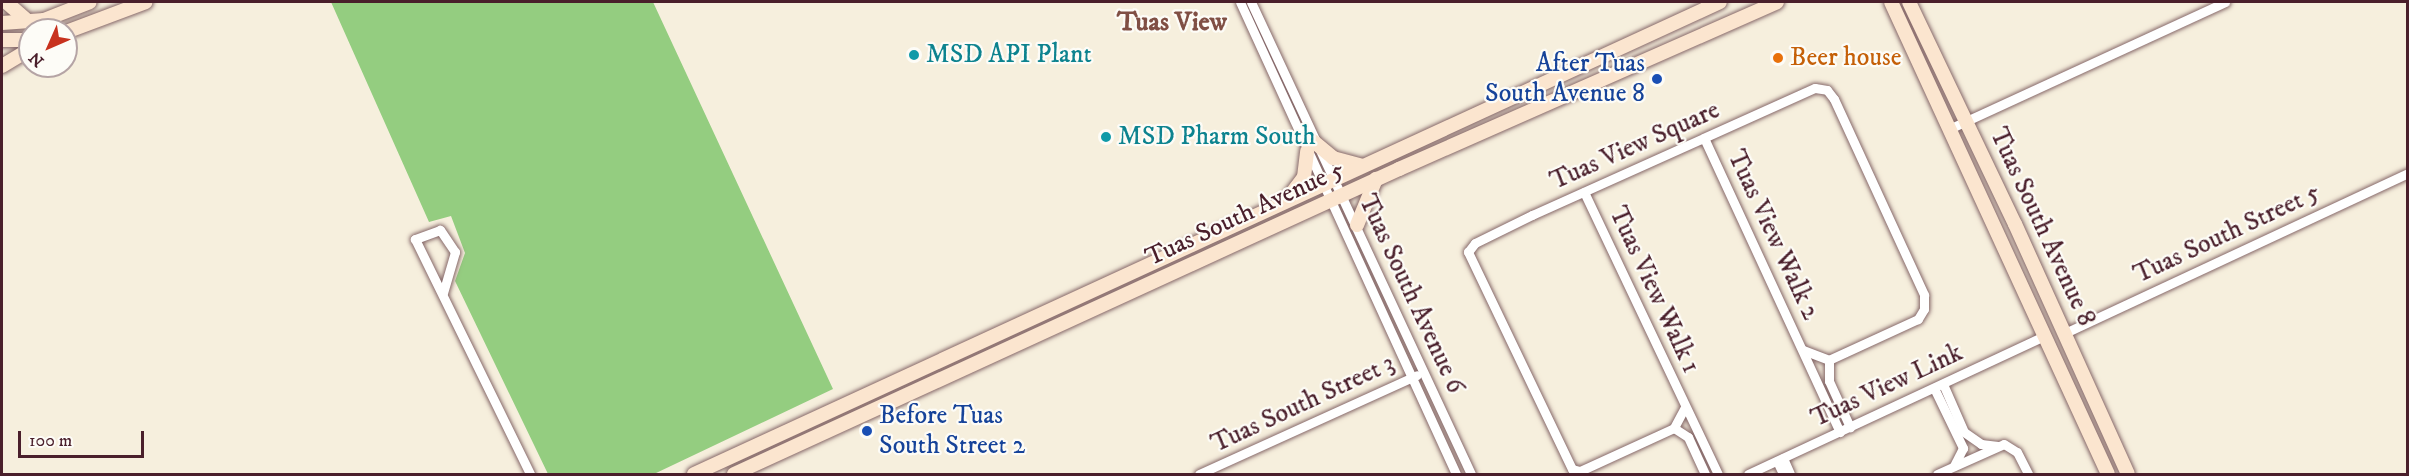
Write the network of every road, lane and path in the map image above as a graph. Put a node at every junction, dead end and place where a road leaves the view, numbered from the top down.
1 (6, 2) edge
2 (90, 2) edge
3 (146, 2) edge
4 (1240, 2) edge
5 (1251, 2) edge
6 (1720, 2) edge
7 (1777, 2) edge
8 (1891, 2) edge
9 (1909, 2) edge
10 (2225, 2) edge
11 (24, 18) edge
12 (41, 18) edge
13 (18, 22) edge
14 (2, 23) edge
15 (78, 28) edge
16 (2, 40) edge
17 (18, 40) edge
18 (18, 56) edge
19 (2, 66) edge
20 (1966, 122) junction
21 (1949, 129) junction
22 (1704, 138) junction
23 (1310, 146) junction
24 (1362, 166) junction
25 (2408, 174) edge
26 (1376, 179) junction
27 (1328, 183) junction
28 (1584, 192) junction
29 (1337, 200) junction
30 (1282, 205) junction
31 (1357, 225) junction
32 (443, 293) junction
33 (2065, 333) junction
34 (2044, 336) junction
35 (1803, 350) junction
36 (1829, 360) junction
37 (1425, 371) junction
38 (1412, 377) junction
39 (1939, 386) junction
40 (1685, 406) junction
41 (1850, 427) junction
42 (1674, 428) junction
43 (1840, 432) junction
44 (1999, 446) junction
45 (1780, 460) junction
46 (1952, 467) junction
47 (530, 474) edge
48 (694, 474) edge
49 (734, 474) edge
50 (1199, 474) edge
51 (1456, 474) edge
52 (1471, 474) edge
53 (1706, 474) edge
54 (1718, 474) edge
55 (1748, 474) edge
56 (1783, 474) edge
57 (1790, 474) edge
58 (1937, 474) edge
59 (2028, 474) edge
60 (2108, 474) edge
61 (2128, 474) edge

1 - 11 main road
2 - 12 main road
3 - 15 main road
4 - 23 street, Tuas South Avenue 6
5 - 23 street, Tuas South Avenue 6
6 - 24 main road, Tuas South Avenue 5
7 - 26 main road, Tuas South Avenue 5
8 - 21 main road, Tuas South Avenue 8
9 - 20 main road, Tuas South Avenue 8
10 - 20 street
13 - 14 main road
16 - 17 main road
18 - 19 main road
20 - 21 street
20 - 33 main road, Tuas South Avenue 8
21 - 34 main road, Tuas South Avenue 8
22 - 28 street, Tuas View Square
22 - 35 street, Tuas View Walk 2
22 - 36 street, Tuas View Square
23 - 24 main road
23 - 27 street, Tuas South Avenue 6
23 - 30 main road
24 - 27 main road, Tuas South Avenue 5
25 - 33 street, Tuas South Street 5
26 - 29 main road, Tuas South Avenue 5
26 - 31 main road
27 - 29 street, Tuas South Avenue 6
27 - 30 main road, Tuas South Avenue 5
28 - 40 street, Tuas View Walk 1
28 - 42 street, Tuas View Square
29 - 31 street, Tuas South Avenue 6
29 - 38 street, Tuas South Avenue 6
29 - 49 main road, Tuas South Avenue 5
30 - 48 main road, Tuas South Avenue 5
31 - 37 street, Tuas South Avenue 6
32 - 32 street
32 - 47 street
33 - 61 main road, Tuas South Avenue 8
34 - 39 street, Tuas View Link
34 - 60 main road, Tuas South Avenue 8
35 - 36 street, Tuas View Walk 2
35 - 43 street, Tuas View Walk 2
36 - 41 street
37 - 38 street, Tuas South Street 3
37 - 52 street, Tuas South Avenue 6
38 - 50 street, Tuas South Street 3
38 - 51 street, Tuas South Avenue 6
39 - 41 street, Tuas View Link
39 - 44 street
39 - 46 street
40 - 42 street, Tuas View Walk 1
40 - 54 street, Tuas View Walk 1
41 - 43 street, Tuas View Link
42 - 53 street
43 - 45 street, Tuas View Link
44 - 46 street
44 - 59 street
45 - 55 street, Tuas View Link
45 - 56 street
45 - 57 street
46 - 58 street

